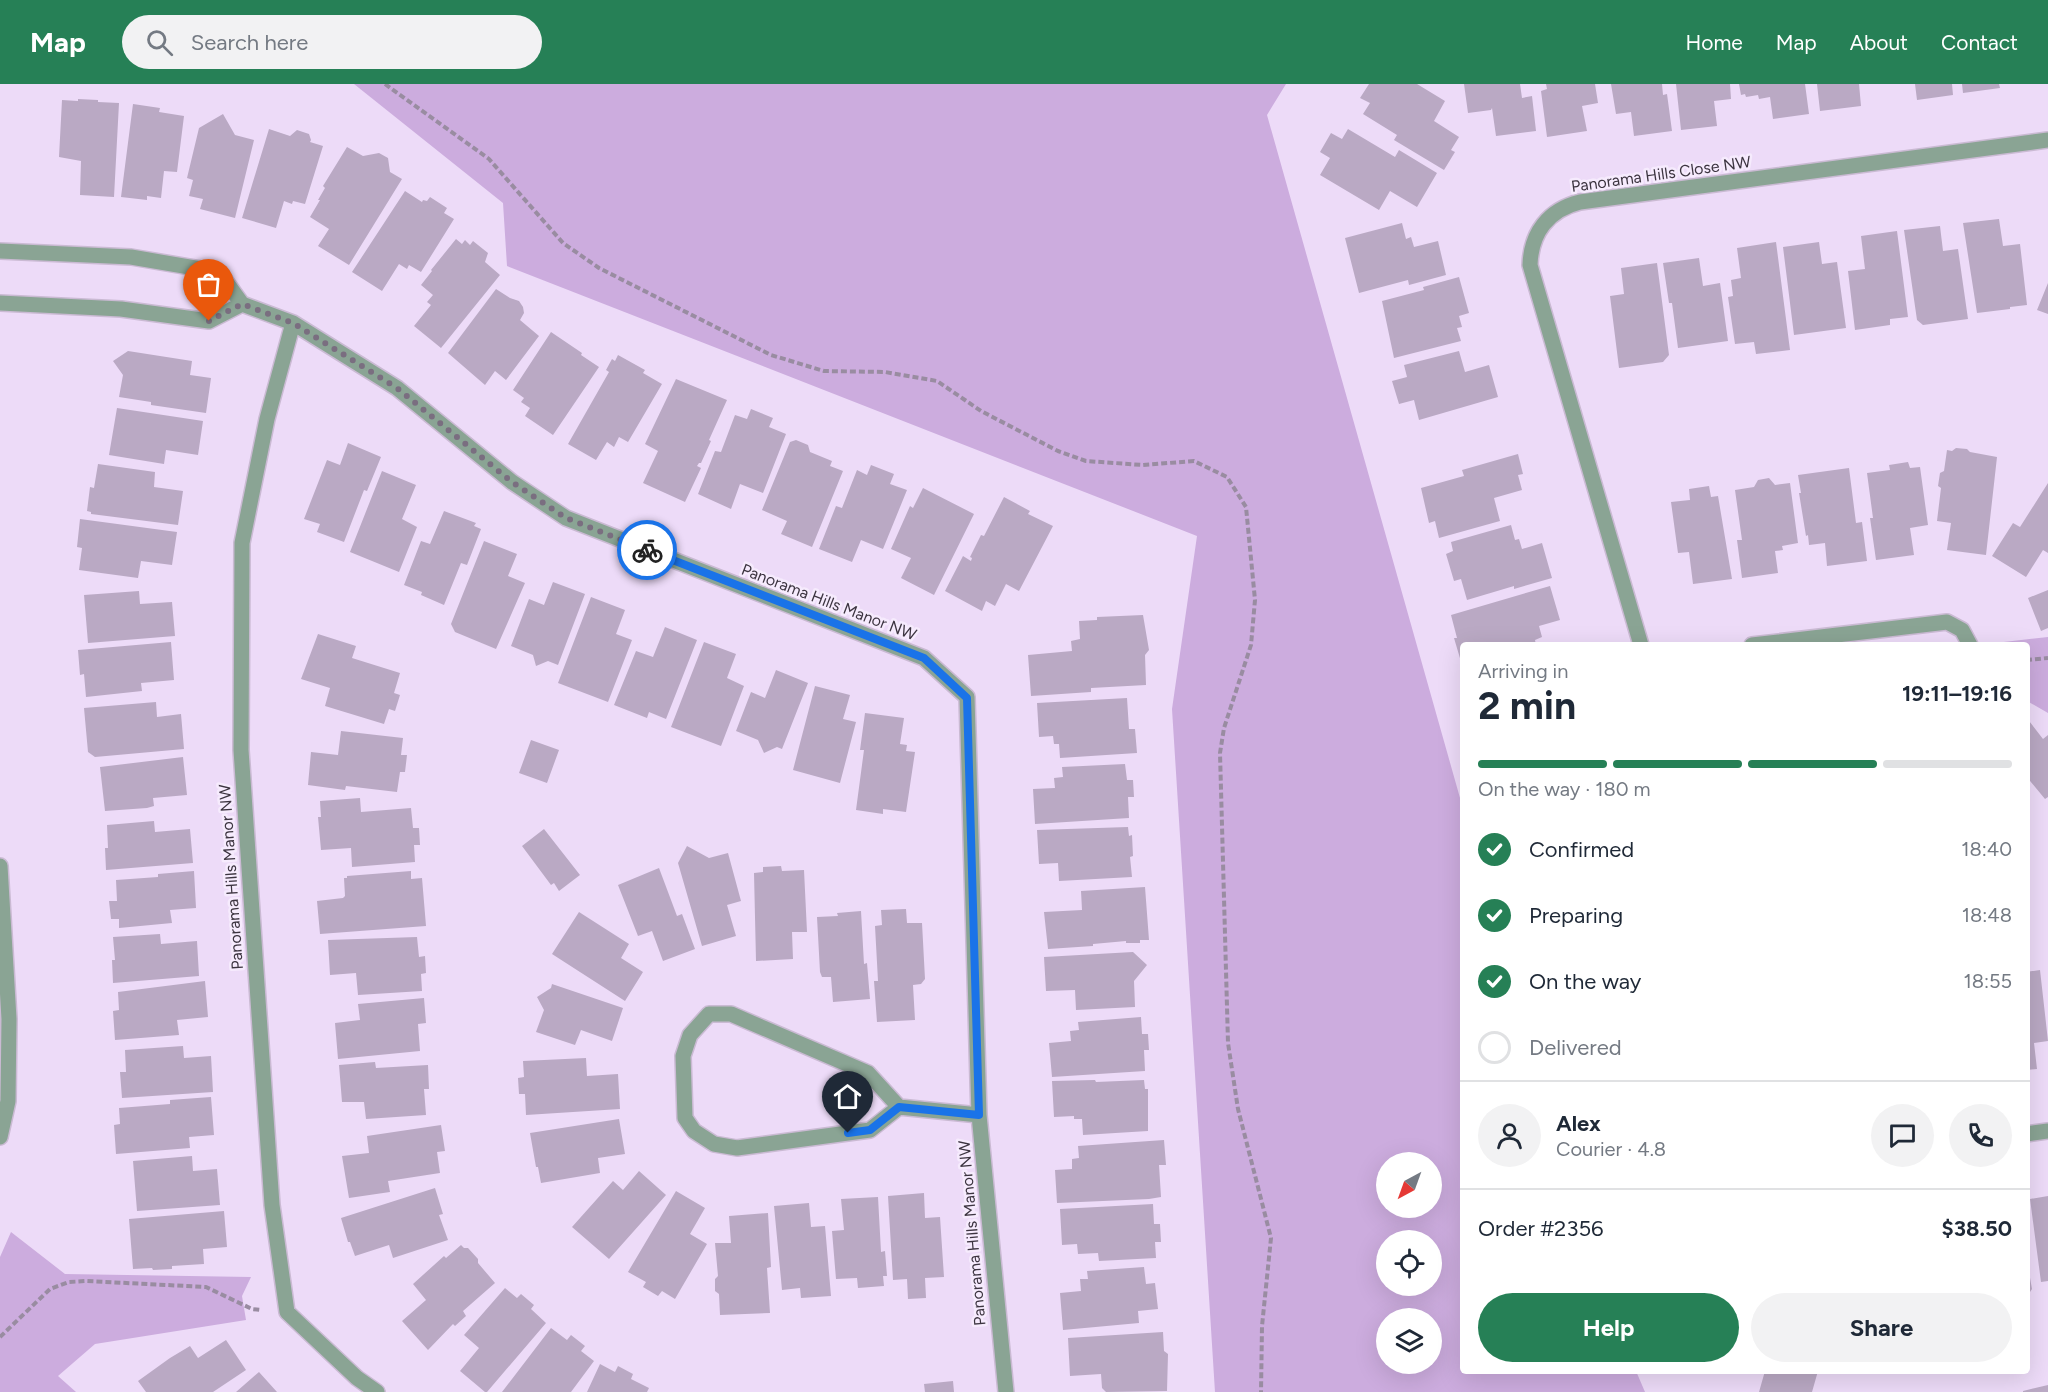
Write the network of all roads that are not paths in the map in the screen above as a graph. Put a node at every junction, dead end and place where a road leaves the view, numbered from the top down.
1 (2048, 140) edge
2 (0, 251) edge
3 (0, 303) edge
4 (242, 304) junction
5 (293, 323) junction
6 (1640, 642) edge
7 (1777, 642) edge
8 (1968, 642) edge
9 (0, 866) edge
10 (899, 1107) junction
11 (979, 1115) junction
12 (2048, 1131) edge
13 (2030, 1133) edge
14 (0, 1137) edge
15 (377, 1392) edge
16 (1006, 1392) edge

1 - 6 street, Panorama Hills Close NW
2 - 4 street
3 - 4 street
4 - 5 street, Panorama Hills Manor NW
5 - 11 street, Panorama Hills Manor NW
5 - 15 street, Panorama Hills Manor NW
7 - 8 street
9 - 14 street
10 - 10 street
10 - 11 street
11 - 16 street, Panorama Hills Manor NW
12 - 13 street

